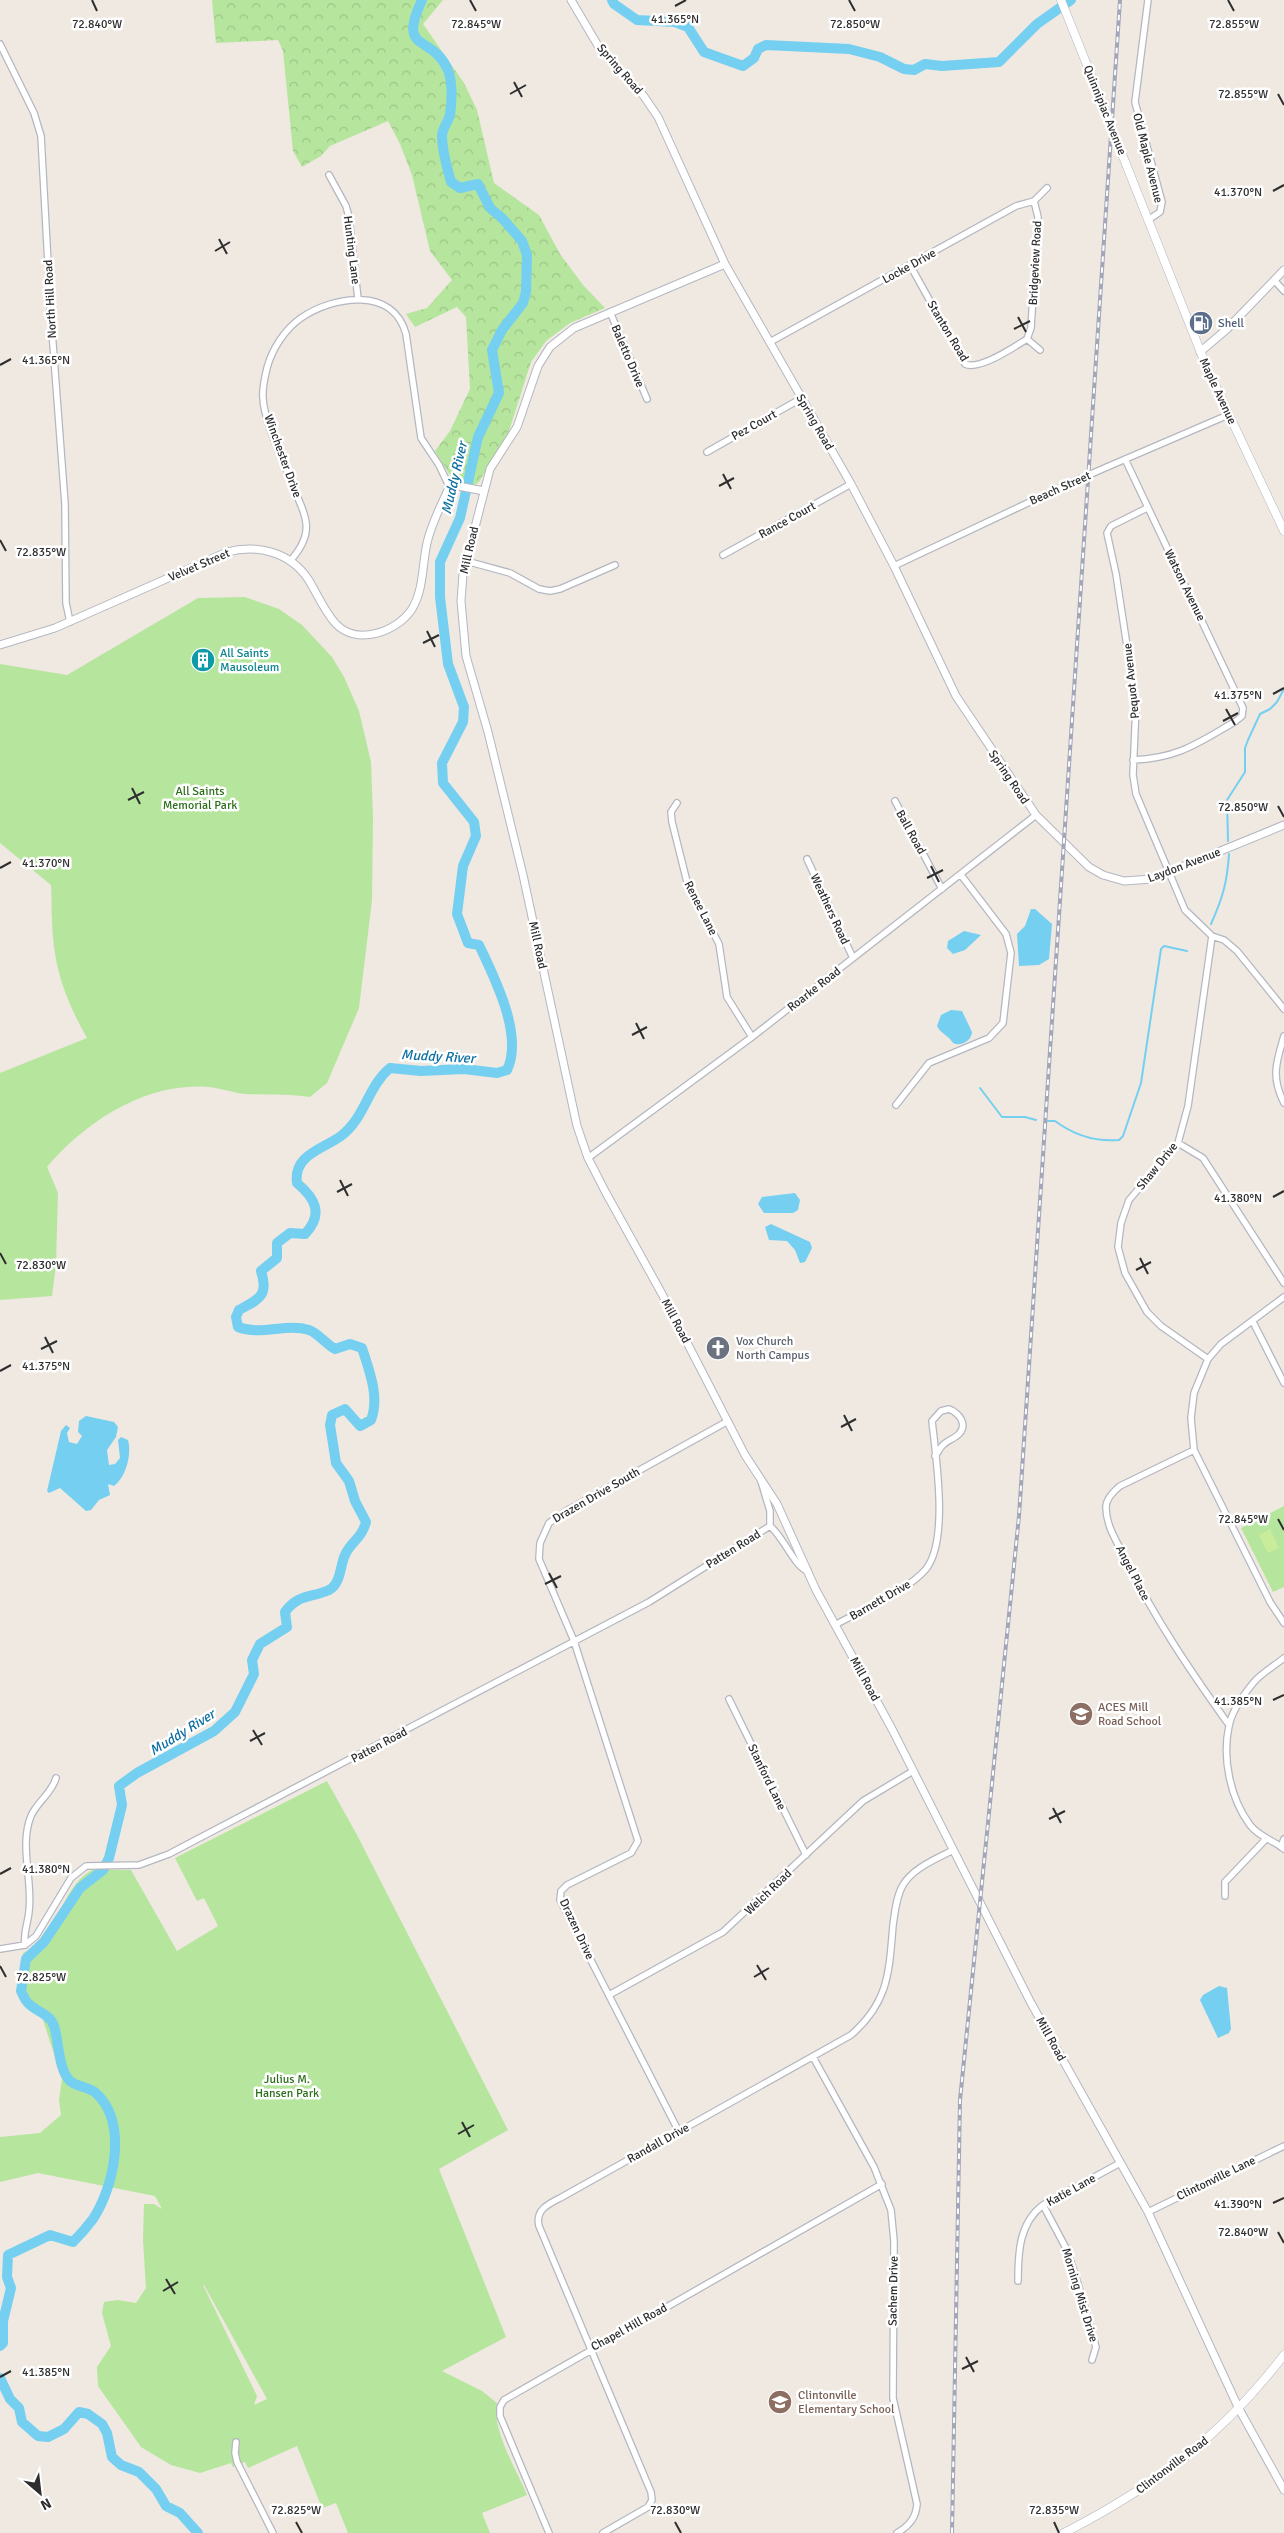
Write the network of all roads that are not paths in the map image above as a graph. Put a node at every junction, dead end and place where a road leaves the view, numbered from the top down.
1 (571, 0) edge
2 (1061, 0) edge
3 (1148, 0) edge
4 (0, 44) edge
5 (329, 174) dead end
6 (1047, 188) dead end
7 (1034, 201) junction
8 (1148, 220) junction
9 (725, 264) junction
10 (910, 265) junction
11 (1284, 270) edge
12 (1274, 280) junction
13 (1284, 291) edge
14 (358, 299) junction
15 (610, 312) junction
16 (1027, 339) junction
17 (770, 342) junction
18 (1040, 350) dead end
19 (1200, 352) junction
20 (802, 398) junction
21 (647, 399) dead end
22 (1228, 414) junction
23 (707, 452) dead end
24 (1125, 459) junction
25 (851, 484) junction
26 (450, 488) junction
27 (484, 491) junction
28 (1147, 508) junction
29 (1284, 531) edge
30 (723, 556) dead end
31 (290, 561) junction
32 (466, 561) junction
33 (616, 565) dead end
34 (894, 566) junction
35 (70, 622) junction
36 (0, 645) edge
37 (1134, 760) junction
38 (895, 801) dead end
39 (677, 803) dead end
40 (1036, 815) junction
41 (1284, 825) edge
42 (1063, 842) joint
43 (807, 859) dead end
44 (1168, 873) junction
45 (961, 874) junction
46 (942, 889) junction
47 (1212, 936) junction
48 (853, 958) junction
49 (1284, 1009) edge
50 (1284, 1036) edge
51 (752, 1037) junction
52 (1284, 1103) edge
53 (896, 1106) dead end
54 (1178, 1143) junction
55 (588, 1158) junction
56 (1284, 1283) edge
57 (1284, 1298) edge
58 (1253, 1322) junction
59 (1208, 1359) junction
60 (1284, 1383) edge
61 (728, 1421) junction
62 (1194, 1450) junction
63 (936, 1456) junction
64 (762, 1479) junction
65 (770, 1526) junction
66 (808, 1571) junction
67 (1284, 1623) edge
68 (835, 1625) junction
69 (574, 1641) junction
70 (1284, 1658) edge
71 (729, 1699) dead end
72 (1229, 1725) junction
73 (913, 1771) junction
74 (56, 1778) dead end
75 (1284, 1839) edge
76 (1265, 1840) junction
77 (1282, 1848) edge
78 (952, 1850) junction
79 (806, 1855) junction
80 (1225, 1896) dead end
81 (25, 1945) junction
82 (0, 1949) edge
83 (609, 1995) junction
84 (813, 2057) junction
85 (679, 2132) junction
86 (1284, 2146) edge
87 (1120, 2163) junction
88 (882, 2184) junction
89 (1044, 2205) junction
90 (1148, 2212) junction
91 (1018, 2281) dead end
92 (590, 2348) junction
93 (1284, 2356) edge
94 (1092, 2360) dead end
95 (1239, 2409) junction
96 (236, 2442) dead end
97 (1284, 2490) edge
98 (273, 2533) edge
99 (549, 2533) edge
100 (603, 2533) edge
101 (897, 2533) edge
102 (1064, 2533) edge

1 - 9 street, Spring Road
2 - 8 main road, Quinnipiac Avenue, bridge
3 - 8 street, Old Maple Avenue
4 - 35 street, North Hill Road
5 - 14 street, Hunting Lane
6 - 7 street, Locke Drive
7 - 10 street, Locke Drive
7 - 16 street, Bridgeview Road
8 - 19 main road, Maple Avenue
9 - 15 street, Mill Road
9 - 17 street, Spring Road
10 - 16 street, Stanton Road
10 - 17 street, Locke Drive
11 - 12 street
12 - 13 street
12 - 19 street
14 - 26 street, Winchester Drive
14 - 31 street, Winchester Drive
15 - 21 street, Baletto Drive
15 - 27 street, Mill Road
16 - 18 street
17 - 20 street, Spring Road
19 - 22 main road, Maple Avenue
20 - 23 street, Pez Court
20 - 25 street, Spring Road
22 - 24 street, Beach Street
22 - 29 main road, Maple Avenue
24 - 28 street, Watson Avenue
24 - 34 street, Beach Street, bridge
25 - 30 street, Rance Court
25 - 34 street, Spring Road
26 - 27 street
26 - 31 street, Velvet Street
27 - 32 street, Mill Road
28 - 37 street, Pequot Avenue
28 - 37 street, Watson Avenue
31 - 35 street, Velvet Street
32 - 33 street
32 - 55 street, Mill Road
34 - 40 street, Spring Road
35 - 36 street, Velvet Street
37 - 44 street, Pequot Avenue
38 - 46 street, Ball Road
39 - 51 street, Renee Lane
40 - 42 street, Spring Road
40 - 45 street, Roarke Road
41 - 44 street, Laydon Avenue
42 - 44 street, Laydon Avenue
43 - 48 street, Weathers Road
44 - 47 street, Pequot Avenue
45 - 46 street, Roarke Road
45 - 53 street
46 - 48 street, Roarke Road
47 - 49 street, Pequot Avenue
47 - 54 street, Shaw Drive
48 - 51 street, Roarke Road
50 - 52 street
51 - 55 street, Roarke Road
54 - 56 street
54 - 59 street, Shaw Drive
55 - 61 street, Mill Road
57 - 58 street
58 - 59 street
58 - 60 street
59 - 62 street
61 - 64 street, Mill Road
61 - 69 street, Drazen Drive South
62 - 67 street
62 - 72 street, Angel Place
63 - 63 street, Barnett Drive
63 - 68 street, Barnett Drive
64 - 65 street, Patten Road
64 - 66 street, Mill Road
65 - 66 street, Patten Road
65 - 69 street, Patten Road
66 - 68 street, Mill Road
68 - 73 street, Mill Road
69 - 81 street, Patten Road
69 - 83 street, Drazen Drive
70 - 72 street
71 - 79 street, Stanford Lane
72 - 76 street
73 - 78 street, Mill Road
73 - 79 street, Welch Road
74 - 81 street
75 - 77 street
76 - 77 street
76 - 80 street
78 - 84 street, Randall Drive
78 - 87 street, Mill Road
79 - 83 street, Welch Road
81 - 82 street
83 - 85 street, Drazen Drive
84 - 85 street, Randall Drive
84 - 88 street, Sachem Drive
85 - 92 street, Randall Drive
86 - 90 street, Clintonville Lane
87 - 89 street, Katie Lane
87 - 90 street, Mill Road
88 - 92 street, Chapel Hill Road
88 - 101 street, Sachem Drive
89 - 91 street, Katie Lane
89 - 94 street, Morning Mist Drive
90 - 95 street, Mill Road
92 - 99 street, Chapel Hill Road
92 - 100 street, Randall Drive
93 - 95 main road, Clintonville Road
95 - 97 street, Mill Road
95 - 102 main road, Clintonville Road
96 - 98 street

